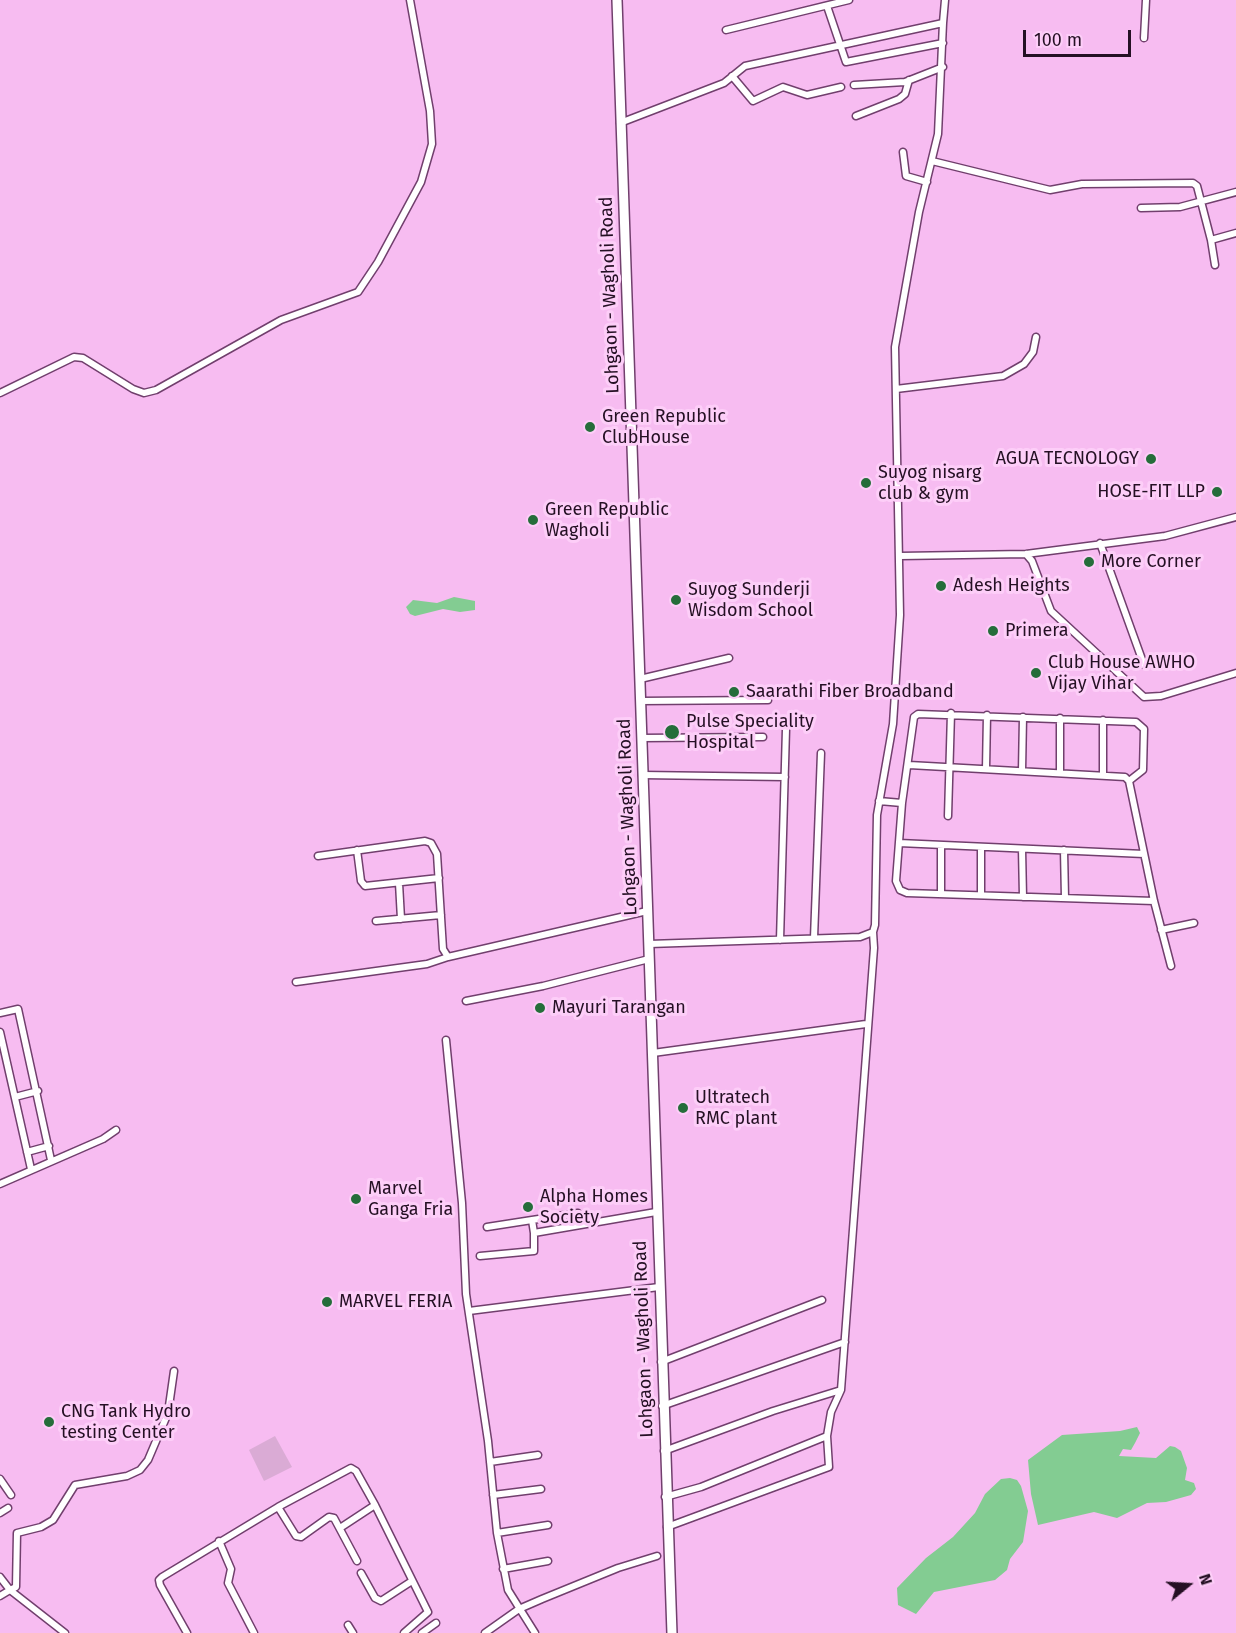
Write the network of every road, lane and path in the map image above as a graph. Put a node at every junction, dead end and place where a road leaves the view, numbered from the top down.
1 (410, 0) edge
2 (617, 0) edge
3 (849, 0) edge
4 (945, 0) edge
5 (1146, 0) edge
6 (827, 6) junction
7 (943, 23) junction
8 (726, 30) dead end
9 (1144, 38) dead end
10 (943, 43) junction
11 (839, 46) junction
12 (943, 68) junction
13 (732, 76) junction
14 (909, 80) junction
15 (854, 85) dead end
16 (841, 87) dead end
17 (856, 116) dead end
18 (620, 123) junction
19 (903, 152) dead end
20 (932, 161) junction
21 (927, 182) junction
22 (1236, 192) edge
23 (1201, 202) junction
24 (1141, 208) dead end
25 (1236, 233) edge
26 (1210, 240) junction
27 (1215, 265) dead end
28 (1036, 337) dead end
29 (896, 389) junction
30 (0, 393) edge
31 (1236, 517) edge
32 (1100, 543) junction
33 (1026, 554) junction
34 (900, 556) junction
35 (729, 658) dead end
36 (1144, 665) dead end
37 (1236, 673) edge
38 (640, 679) junction
39 (768, 700) dead end
40 (640, 701) junction
41 (951, 713) junction
42 (987, 715) junction
43 (1023, 717) junction
44 (1060, 718) junction
45 (1103, 720) junction
46 (786, 729) dead end
47 (763, 737) dead end
48 (641, 738) junction
49 (821, 753) dead end
50 (909, 765) junction
51 (951, 767) junction
52 (987, 769) junction
53 (1022, 771) junction
54 (1060, 772) junction
55 (642, 775) junction
56 (1103, 775) junction
57 (785, 777) junction
58 (1129, 780) junction
59 (879, 801) junction
60 (902, 803) junction
61 (948, 816) dead end
62 (899, 843) junction
63 (941, 845) junction
64 (981, 847) junction
65 (1022, 849) junction
66 (357, 850) junction
67 (1064, 850) junction
68 (1144, 854) junction
69 (318, 856) dead end
70 (439, 878) junction
71 (399, 883) junction
72 (941, 894) junction
73 (981, 895) junction
74 (1023, 897) junction
75 (1065, 898) junction
76 (1154, 901) junction
77 (647, 911) junction
78 (441, 915) junction
79 (401, 919) junction
80 (376, 921) dead end
81 (1194, 923) dead end
82 (1161, 930) junction
83 (873, 932) junction
84 (814, 938) junction
85 (780, 939) junction
86 (649, 944) junction
87 (448, 957) junction
88 (649, 959) junction
89 (1171, 966) dead end
90 (296, 982) dead end
91 (466, 1001) dead end
92 (0, 1013) edge
93 (866, 1024) junction
94 (0, 1032) edge
95 (446, 1040) dead end
96 (653, 1053) junction
97 (38, 1091) junction
98 (15, 1097) junction
99 (116, 1130) dead end
100 (49, 1146) junction
101 (27, 1152) junction
102 (51, 1160) junction
103 (31, 1169) junction
104 (0, 1184) edge
105 (656, 1212) junction
106 (578, 1213) dead end
107 (532, 1220) junction
108 (487, 1227) dead end
109 (534, 1233) junction
110 (480, 1256) dead end
111 (659, 1287) junction
112 (822, 1300) dead end
113 (469, 1311) junction
114 (845, 1342) junction
115 (661, 1362) junction
116 (174, 1371) dead end
117 (841, 1390) junction
118 (663, 1406) junction
119 (827, 1436) junction
120 (664, 1451) junction
121 (538, 1455) dead end
122 (490, 1462) junction
123 (0, 1479) edge
124 (541, 1489) dead end
125 (11, 1495) dead end
126 (493, 1495) junction
127 (665, 1497) junction
128 (375, 1505) junction
129 (278, 1507) junction
130 (8, 1508) dead end
131 (0, 1513) edge
132 (548, 1525) dead end
133 (666, 1527) junction
134 (339, 1528) junction
135 (497, 1533) junction
136 (219, 1542) junction
137 (657, 1556) dead end
138 (548, 1561) dead end
139 (357, 1562) dead end
140 (503, 1569) junction
141 (361, 1573) dead end
142 (0, 1577) edge
143 (412, 1581) junction
144 (10, 1590) junction
145 (0, 1596) edge
146 (519, 1609) junction
147 (436, 1623) dead end
148 (348, 1625) dead end
149 (65, 1633) edge
150 (187, 1633) edge
151 (254, 1633) edge
152 (353, 1633) edge
153 (404, 1633) edge
154 (422, 1633) edge
155 (485, 1633) edge
156 (535, 1633) edge
157 (672, 1633) edge

1 - 30 street
2 - 18 main road, Lohgaon - Wagholi Road
3 - 6 street
4 - 7 street
5 - 9 street
6 - 8 street
6 - 11 street
7 - 10 street
7 - 11 street
10 - 11 street
10 - 12 street
11 - 13 street
12 - 14 street
12 - 20 street
13 - 16 street
13 - 18 street
14 - 15 street
14 - 17 street
18 - 38 main road, Lohgaon - Wagholi Road
19 - 21 street
20 - 21 street
20 - 23 street
21 - 29 street
22 - 23 street
23 - 24 street
23 - 26 street
25 - 26 street
26 - 27 street
28 - 29 street
29 - 34 street
31 - 32 street
32 - 33 street
32 - 36 street
33 - 34 street
33 - 37 street
34 - 59 street
35 - 38 street
38 - 40 main road, Lohgaon - Wagholi Road
39 - 40 street
40 - 48 main road, Lohgaon - Wagholi Road
41 - 42 street
41 - 50 street
41 - 51 street
42 - 43 street
42 - 52 street
43 - 44 street
43 - 53 street
44 - 45 street
44 - 54 street
45 - 56 street
45 - 58 street
46 - 57 street
47 - 48 street
48 - 55 main road, Lohgaon - Wagholi Road
49 - 84 street
50 - 51 street
50 - 60 street
51 - 52 street
51 - 61 street
52 - 53 street
53 - 54 street
54 - 56 street
55 - 57 street
55 - 77 main road, Lohgaon - Wagholi Road
56 - 58 street
57 - 85 street
58 - 68 street
59 - 60 street
59 - 83 street
60 - 62 street
62 - 63 street
62 - 72 street
63 - 64 street
63 - 72 street
64 - 65 street
64 - 73 street
65 - 67 street
65 - 74 street
66 - 69 street
66 - 70 street
66 - 71 street
67 - 68 street
67 - 75 street
68 - 76 street
70 - 71 street
70 - 78 street
71 - 79 street
72 - 73 street
73 - 74 street
74 - 75 street
75 - 76 street
76 - 82 street
77 - 86 main road, Lohgaon - Wagholi Road
77 - 87 street
78 - 79 street
78 - 87 street
79 - 80 street
81 - 82 street
82 - 89 street
83 - 84 street
83 - 93 street
84 - 85 street
85 - 86 street
86 - 88 main road, Lohgaon - Wagholi Road
87 - 90 street
88 - 91 street
88 - 96 main road, Lohgaon - Wagholi Road
92 - 97 street
93 - 96 street
93 - 114 street
94 - 98 street
95 - 113 street
96 - 105 main road, Lohgaon - Wagholi Road
97 - 98 street
97 - 100 street
98 - 101 street
99 - 102 street
100 - 101 street
100 - 102 street
101 - 103 street
102 - 103 street
103 - 104 street
105 - 109 street
105 - 111 main road, Lohgaon - Wagholi Road
106 - 107 street
107 - 108 street
107 - 109 street
109 - 110 street
111 - 113 street
111 - 115 main road, Lohgaon - Wagholi Road
112 - 115 street
113 - 122 street
114 - 117 street
114 - 118 street
115 - 118 main road, Lohgaon - Wagholi Road
116 - 144 street
117 - 119 street
117 - 120 street
118 - 120 main road, Lohgaon - Wagholi Road
119 - 127 street
119 - 133 street
120 - 127 main road, Lohgaon - Wagholi Road
121 - 122 street
122 - 126 street
123 - 125 street
124 - 126 street
126 - 135 street
127 - 133 main road, Lohgaon - Wagholi Road
128 - 129 street
128 - 134 street
128 - 143 street
129 - 134 street
129 - 136 street
130 - 131 street
132 - 135 street
133 - 157 main road, Lohgaon - Wagholi Road
134 - 139 street
135 - 140 street
136 - 150 street
136 - 151 street
137 - 146 street
138 - 140 street
140 - 146 street
141 - 143 street
142 - 144 street
143 - 153 street
144 - 145 street
144 - 149 street
146 - 155 street
146 - 156 street
147 - 154 street
148 - 152 street

